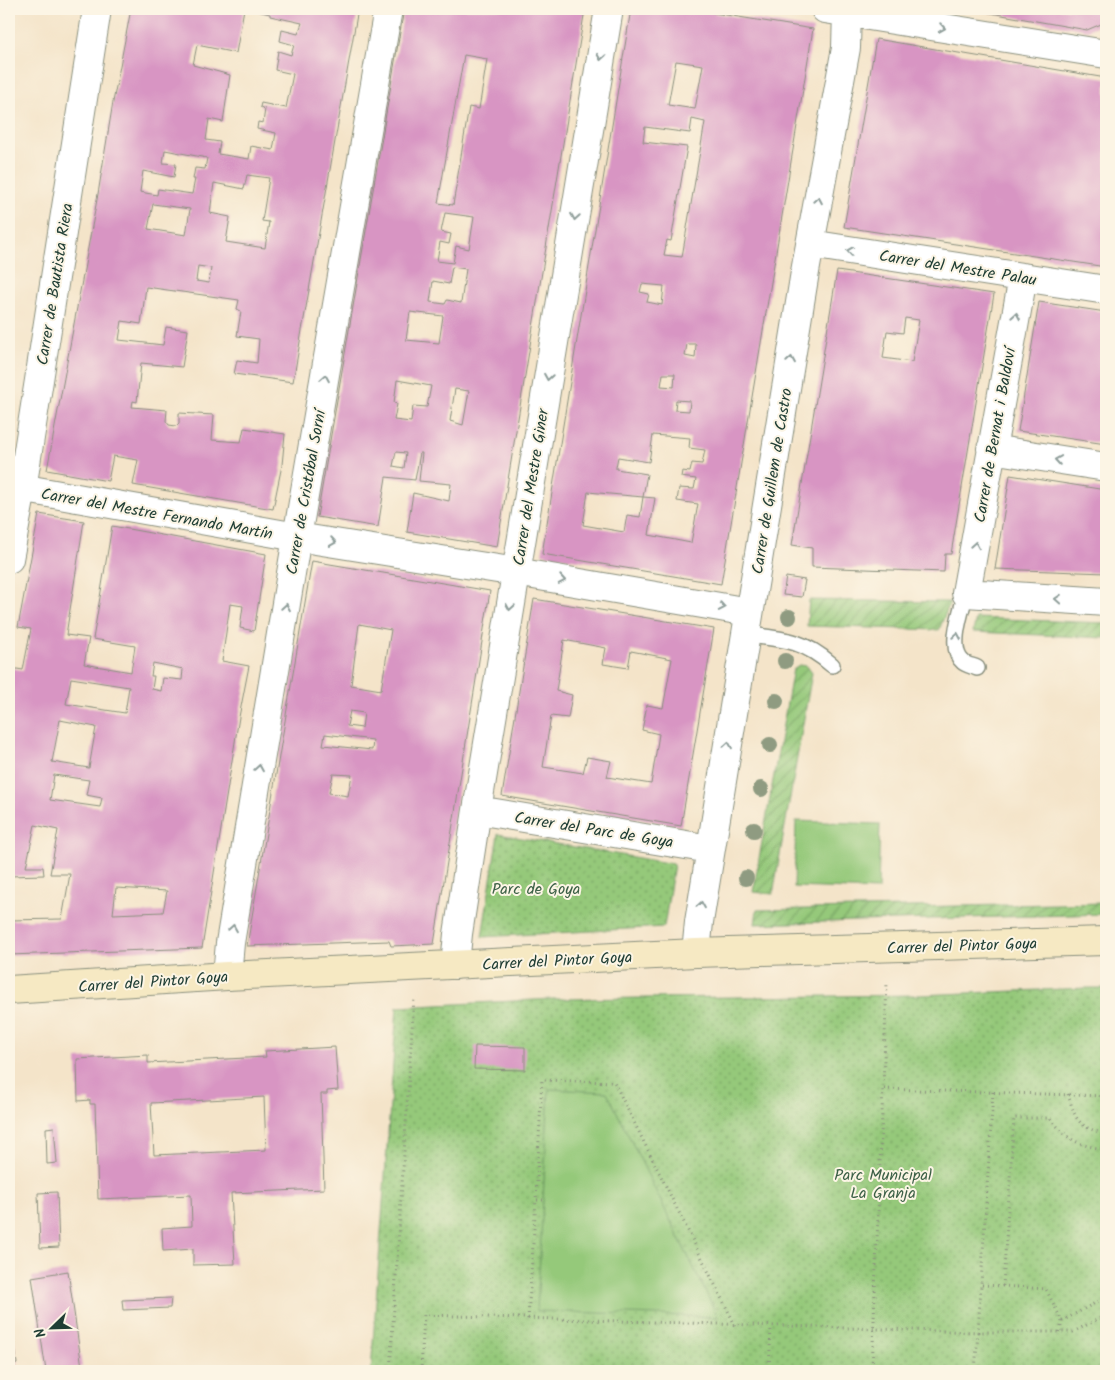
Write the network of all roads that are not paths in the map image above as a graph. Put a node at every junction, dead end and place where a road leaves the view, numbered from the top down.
1 (97, 9) edge
2 (388, 9) edge
3 (609, 9) edge
4 (839, 10) edge
5 (1100, 51) edge
6 (810, 244) junction
7 (1022, 277) junction
8 (1106, 290) edge
9 (991, 449) junction
10 (1106, 467) edge
11 (15, 488) edge
12 (298, 537) junction
13 (9, 559) edge
14 (516, 572) junction
15 (966, 593) junction
16 (1106, 602) edge
17 (748, 624) junction
18 (832, 665) dead end
19 (977, 668) dead end
20 (477, 810) junction
21 (710, 849) junction
22 (1106, 941) edge
23 (696, 953) junction
24 (455, 965) junction
25 (227, 976) junction
26 (9, 990) edge

1 - 11 street, Carrer de Bautista Riera
12 -> 2 street, Carrer de Cristóbal Sorní
3 -> 14 street, Carrer del Mestre Giner
4 -> 5 street
6 -> 4 street, Carrer de Guillem de Castro
7 -> 6 street, Carrer del Mestre Palau
17 -> 6 street, Carrer de Guillem de Castro
7 - 8 street, Carrer del Mestre Palau
9 -> 7 street, Carrer de Bernat i Baldoví
10 -> 9 street
15 -> 9 street, Carrer de Bernat i Baldoví
11 - 12 street, Carrer del Mestre Fernando Martín
11 - 13 street, Carrer de Bautista Riera
12 -> 14 street, Carrer del Mestre Fernando Martín
25 -> 12 street, Carrer de Cristóbal Sorní
14 -> 17 street, Carrer del Mestre Fernando Martín
14 -> 20 street, Carrer del Mestre Giner
16 -> 15 street
19 -> 15 lane
17 - 18 lane
21 -> 17 street, Carrer de Guillem de Castro
20 - 21 street, Carrer del Parc de Goya
20 - 24 street, Carrer del Mestre Giner
23 -> 21 street, Carrer de Guillem de Castro
22 - 23 street, Carrer del Pintor Goya
23 - 24 street, Carrer del Pintor Goya
24 - 25 street, Carrer del Pintor Goya
25 - 26 street, Carrer del Pintor Goya

